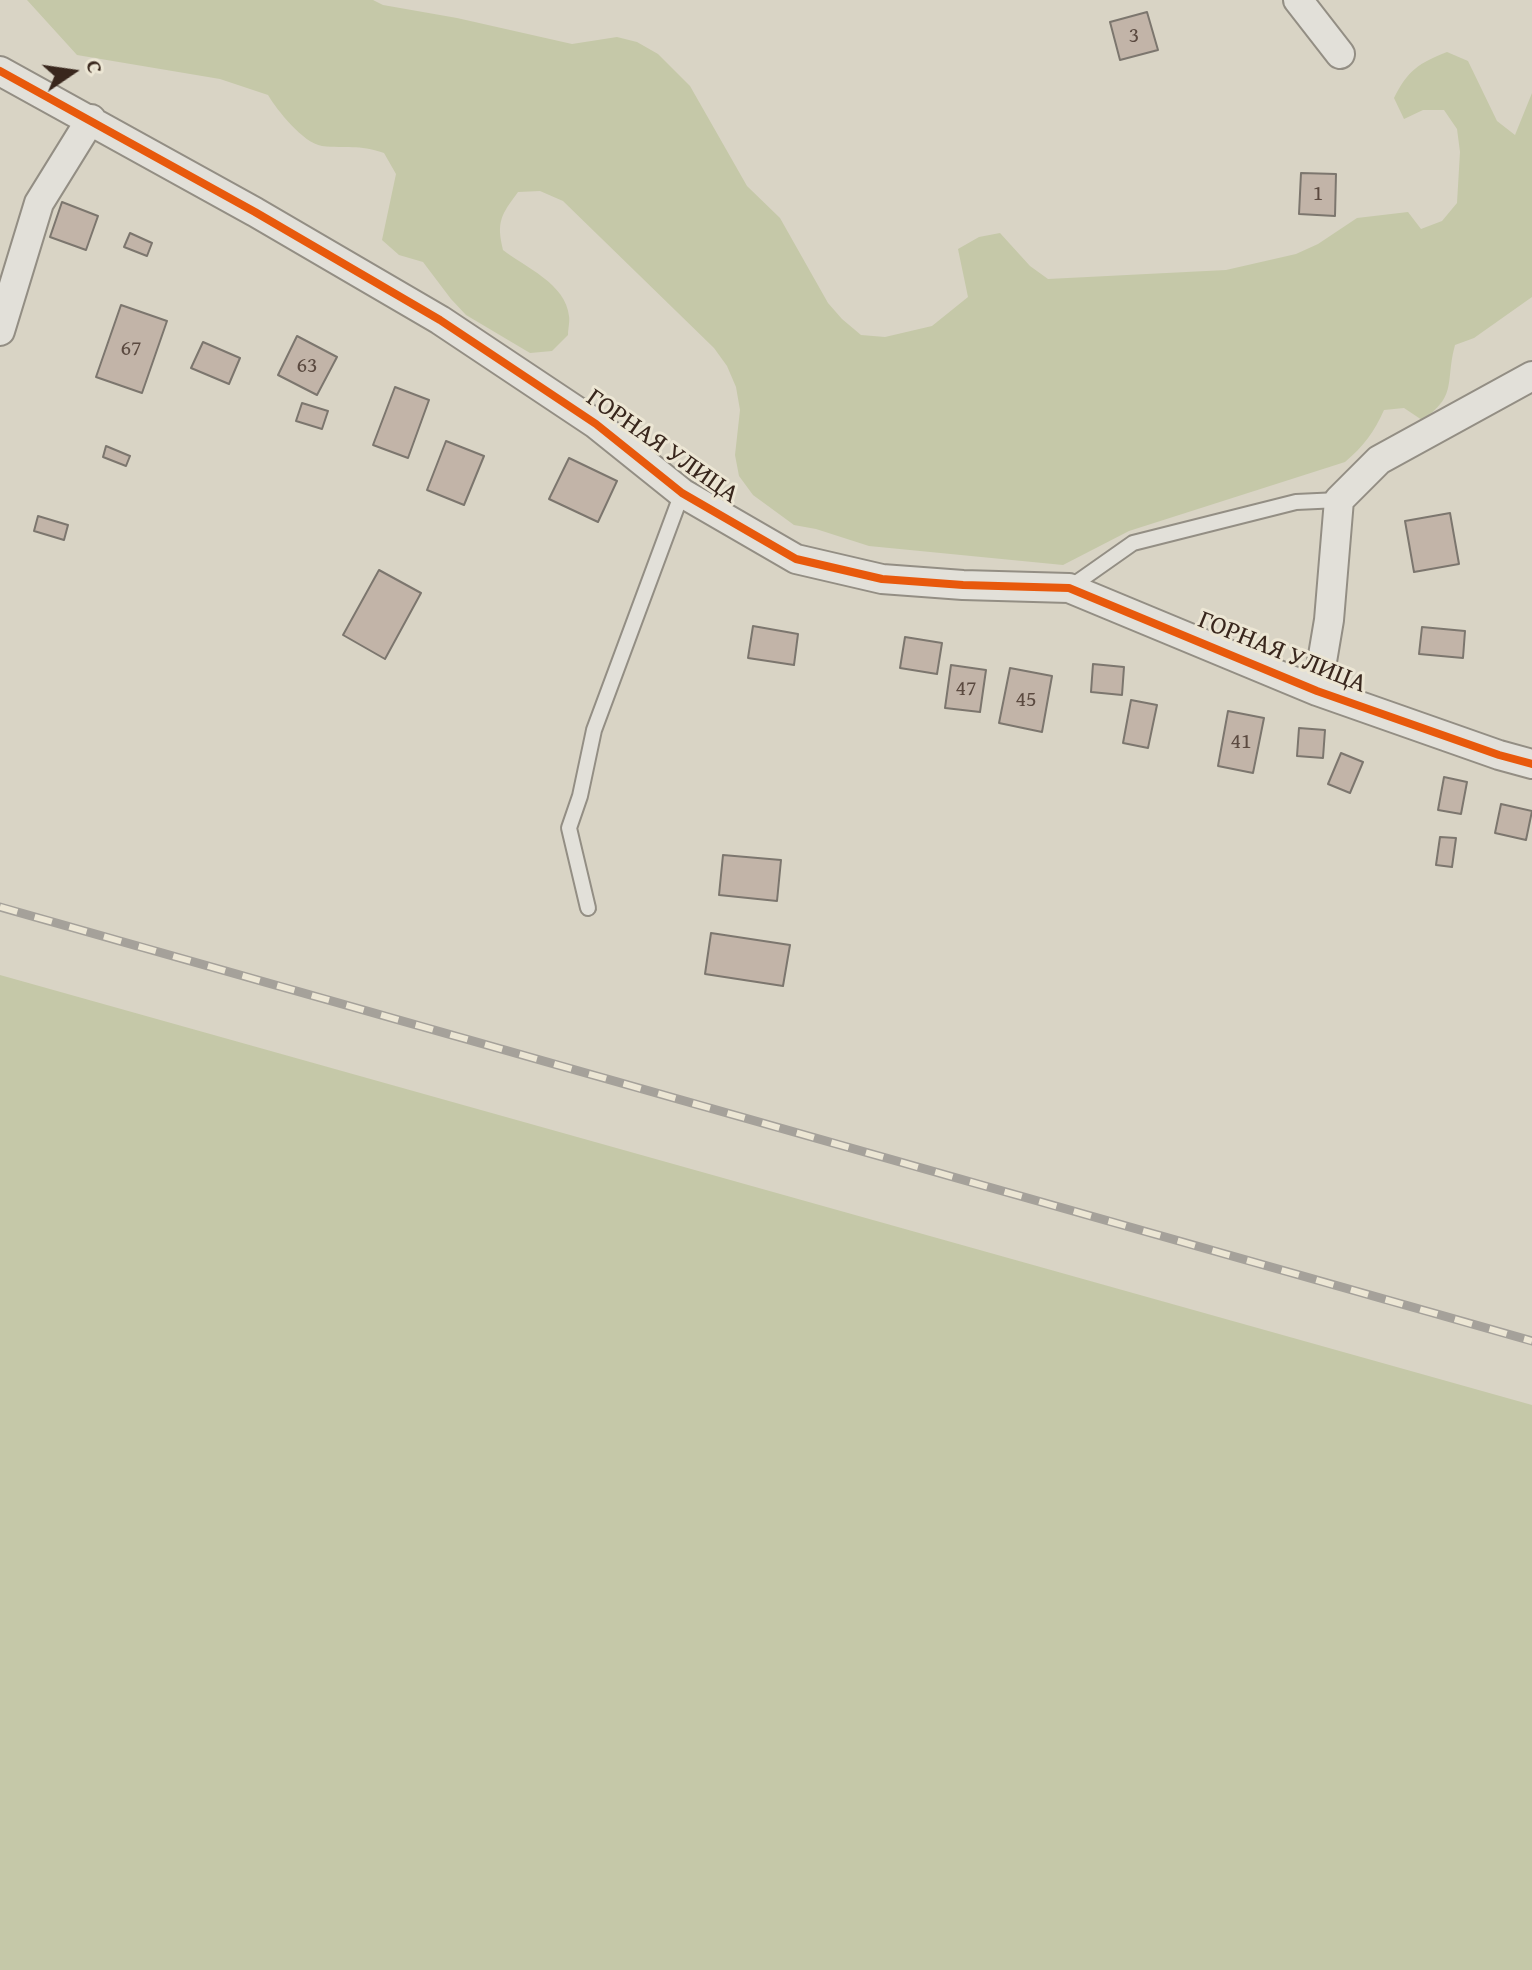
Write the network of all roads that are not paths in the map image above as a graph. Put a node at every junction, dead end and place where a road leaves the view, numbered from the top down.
1 (1298, 0) edge
2 (1340, 54) dead end
3 (0, 71) edge
4 (91, 119) junction
5 (0, 331) edge
6 (1532, 376) edge
7 (682, 493) junction
8 (1339, 500) junction
9 (1069, 588) junction
10 (1317, 691) junction
11 (1532, 764) edge
12 (588, 908) dead end

1 - 2 street
3 - 4 street, ГОРНАЯ УЛИЦА
4 - 5 street
4 - 7 street, ГОРНАЯ УЛИЦА
6 - 8 street
7 - 9 street, ГОРНАЯ УЛИЦА
7 - 12 lane
8 - 9 lane
8 - 10 street
9 - 10 street, ГОРНАЯ УЛИЦА
10 - 11 street, ГОРНАЯ УЛИЦА

